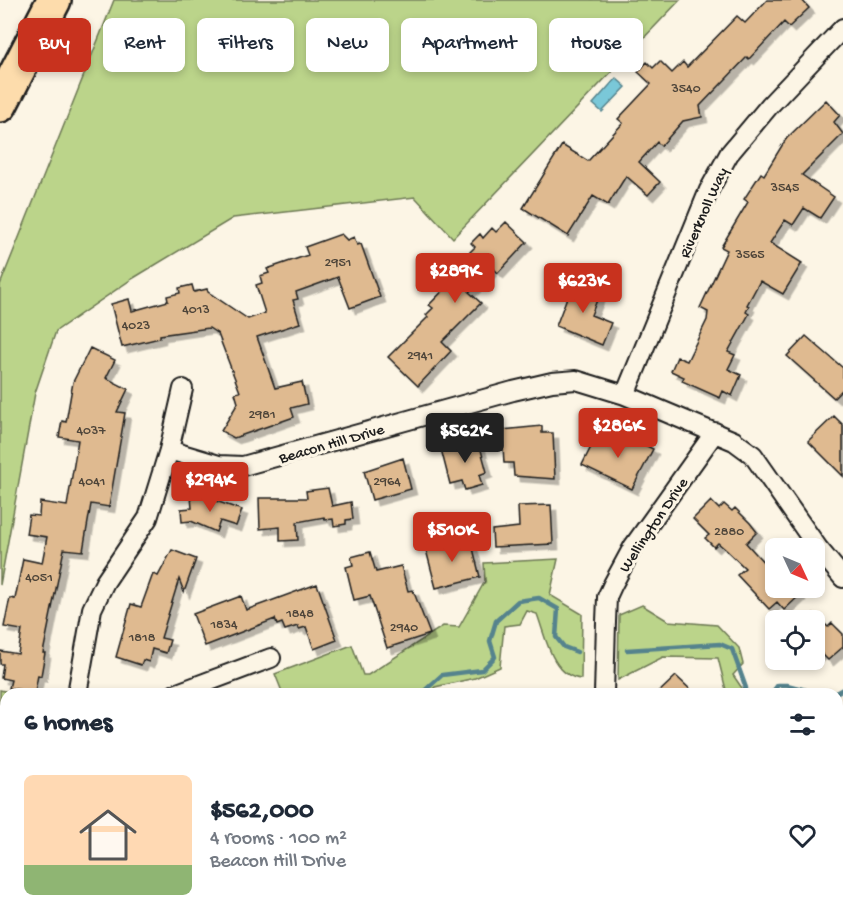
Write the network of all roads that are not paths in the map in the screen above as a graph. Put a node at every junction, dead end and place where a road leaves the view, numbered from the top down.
1 (54, 0) edge
2 (843, 28) edge
3 (0, 105) edge
4 (183, 388) dead end
5 (626, 395) junction
6 (715, 432) junction
7 (169, 450) junction
8 (843, 578) edge
9 (271, 658) dead end
10 (78, 688) edge
11 (191, 688) edge
12 (604, 688) edge

1 - 3 highway
2 - 5 street, Riverknoll Way
4 - 7 street
5 - 6 street, Beacon Hill Drive
5 - 7 street, Beacon Hill Drive
6 - 8 street, Beacon Hill Drive
6 - 12 street, Wellington Drive
7 - 10 street
9 - 11 street

